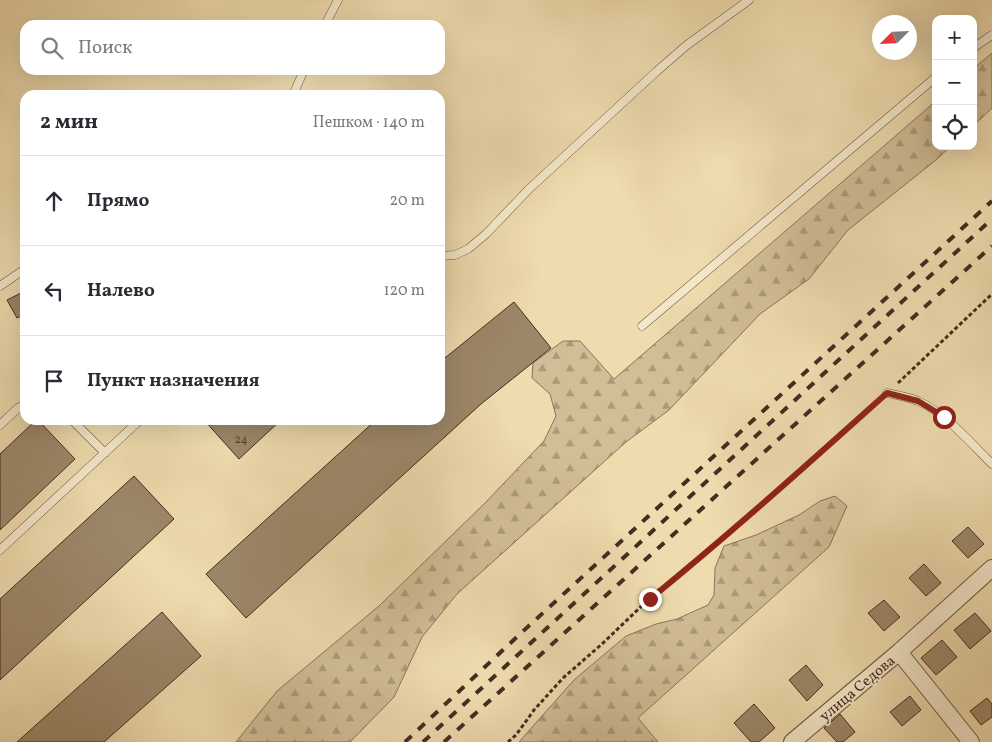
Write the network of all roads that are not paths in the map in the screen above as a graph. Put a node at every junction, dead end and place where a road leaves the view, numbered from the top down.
1 (338, 0) edge
2 (748, 0) edge
3 (328, 20) edge
4 (992, 35) edge
5 (977, 45) edge
6 (302, 75) edge
7 (932, 81) edge
8 (294, 90) edge
9 (445, 256) edge
10 (20, 272) edge
11 (0, 286) edge
12 (642, 326) dead end
13 (887, 393) road end
14 (20, 407) edge
15 (0, 424) edge
16 (77, 425) edge
17 (135, 425) edge
18 (105, 452) junction
19 (992, 464) edge
20 (0, 550) edge
21 (992, 568) edge
22 (899, 652) junction
23 (792, 742) edge
24 (971, 742) edge

1 - 3 lane
2 - 9 lane
4 - 5 lane
6 - 8 lane
7 - 12 lane
10 - 11 lane
13 - 19 lane
14 - 15 lane
16 - 18 lane
17 - 18 lane
18 - 20 lane
21 - 22 street, улица Седова
22 - 23 street, улица Седова
22 - 24 street, улица Седова

